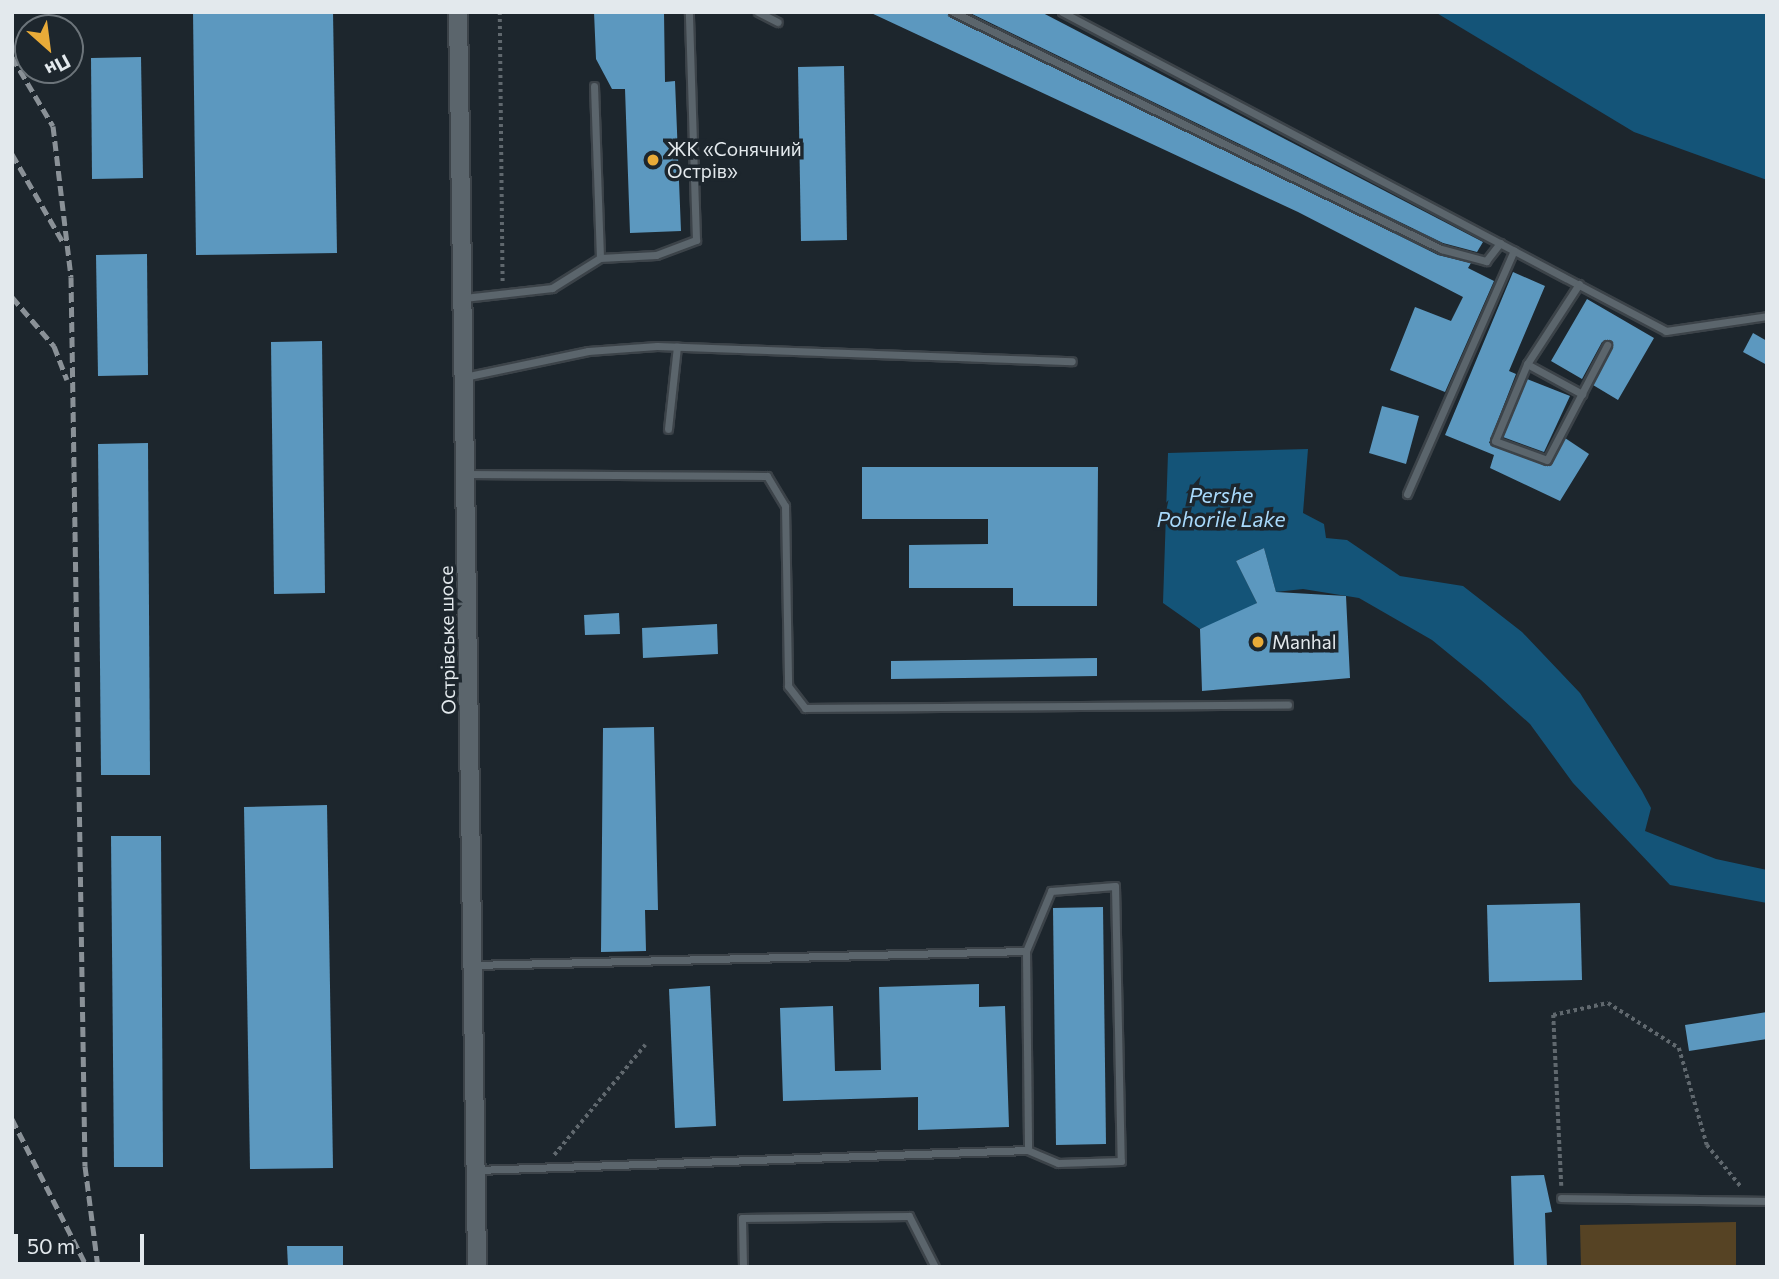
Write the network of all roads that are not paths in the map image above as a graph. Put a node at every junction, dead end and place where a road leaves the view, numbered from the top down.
1 (458, 12) edge
2 (689, 12) edge
3 (758, 12) edge
4 (953, 12) edge
5 (1062, 12) edge
6 (779, 22) dead end
7 (594, 86) dead end
8 (1500, 243) junction
9 (1514, 250) junction
10 (600, 258) junction
11 (1579, 284) junction
12 (463, 298) junction
13 (1767, 316) edge
14 (1608, 345) dead end
15 (677, 346) junction
16 (1072, 361) dead end
17 (1527, 364) junction
18 (464, 377) junction
19 (1582, 394) junction
20 (668, 429) dead end
21 (465, 474) junction
22 (1407, 494) dead end
23 (1288, 705) dead end
24 (1026, 951) junction
25 (473, 965) junction
26 (1028, 1150) junction
27 (476, 1170) junction
28 (1561, 1198) road end
29 (1767, 1201) edge
30 (477, 1267) edge
31 (743, 1267) edge
32 (935, 1267) edge

1 - 12 street, Острівське шосе
2 - 10 lane
3 - 6 lane
4 - 8 lane
5 - 8 lane
7 - 10 lane
8 - 9 lane
9 - 11 lane
9 - 22 lane
10 - 12 lane
11 - 13 lane
11 - 17 lane
12 - 18 street, Острівське шосе
14 - 19 lane
15 - 16 lane
15 - 18 lane
15 - 20 lane
17 - 19 lane
17 - 19 lane
18 - 21 street, Острівське шосе
21 - 23 lane
21 - 25 street, Острівське шосе
24 - 25 lane
24 - 26 lane
24 - 26 lane
25 - 27 street, Острівське шосе
26 - 27 lane
27 - 30 street, Острівське шосе
28 - 29 lane
31 - 32 lane

